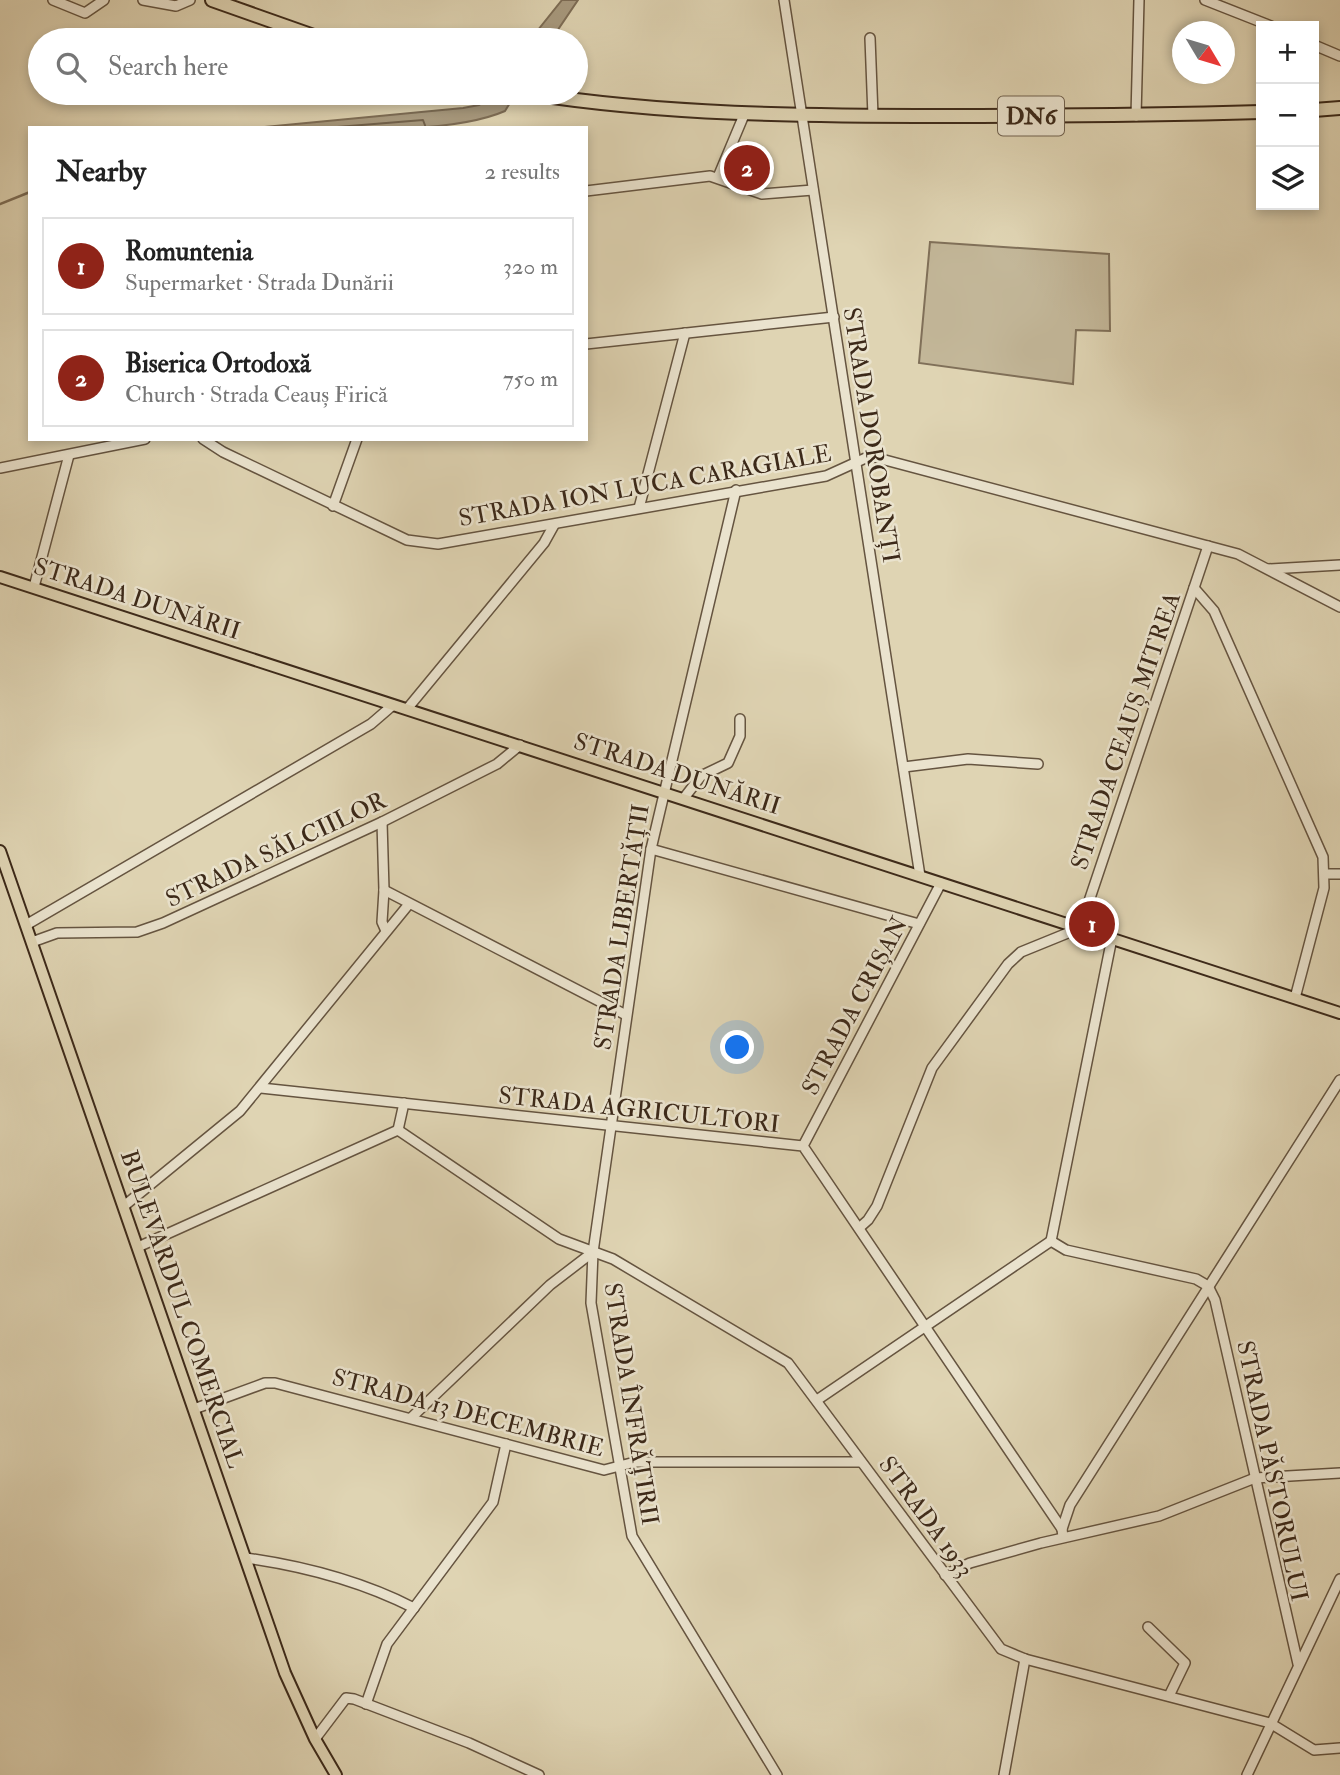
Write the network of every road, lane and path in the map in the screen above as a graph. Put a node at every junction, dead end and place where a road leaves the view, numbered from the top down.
1 (53, 0) edge
2 (104, 0) edge
3 (143, 0) edge
4 (190, 0) edge
5 (212, 0) edge
6 (783, 0) edge
7 (1139, 0) edge
8 (1205, 0) edge
9 (1258, 21) edge
10 (291, 28) edge
11 (870, 38) dead end
12 (1319, 47) edge
13 (1340, 56) edge
14 (588, 101) edge
15 (1256, 113) edge
16 (744, 115) junction
17 (802, 116) junction
18 (873, 116) junction
19 (1136, 116) junction
20 (719, 177) junction
21 (813, 190) junction
22 (588, 191) edge
23 (834, 317) junction
24 (685, 333) junction
25 (588, 344) edge
26 (136, 441) edge
27 (206, 441) edge
28 (355, 441) edge
29 (69, 455) junction
30 (855, 463) junction
31 (0, 468) edge
32 (736, 490) junction
33 (333, 506) junction
34 (639, 508) junction
35 (554, 524) junction
36 (1208, 545) junction
37 (1340, 565) edge
38 (1266, 569) junction
39 (0, 577) edge
40 (34, 587) junction
41 (1194, 588) junction
42 (1340, 607) edge
43 (393, 705) junction
44 (407, 709) junction
45 (740, 719) dead end
46 (520, 746) junction
47 (1038, 764) dead end
48 (904, 767) junction
49 (663, 792) junction
50 (684, 798) junction
51 (382, 822) junction
52 (651, 849) junction
53 (0, 851) edge
54 (1325, 874) junction
55 (1340, 874) edge
56 (920, 876) junction
57 (941, 883) junction
58 (384, 890) junction
59 (409, 904) junction
60 (919, 924) junction
61 (26, 925) junction
62 (1080, 928) junction
63 (386, 931) junction
64 (1112, 938) junction
65 (32, 942) junction
66 (1295, 998) junction
67 (1340, 1013) edge
68 (626, 1015) junction
69 (1340, 1080) edge
70 (261, 1088) junction
71 (404, 1103) junction
72 (610, 1125) junction
73 (398, 1130) junction
74 (803, 1146) junction
75 (124, 1206) junction
76 (859, 1228) junction
77 (1051, 1241) junction
78 (138, 1247) junction
79 (593, 1252) junction
80 (1208, 1286) junction
81 (925, 1326) junction
82 (817, 1400) junction
83 (194, 1409) junction
84 (412, 1417) junction
85 (506, 1444) junction
86 (861, 1462) junction
87 (619, 1464) junction
88 (1340, 1473) edge
89 (1255, 1478) junction
90 (1062, 1533) junction
91 (246, 1558) junction
92 (945, 1574) junction
93 (1340, 1579) edge
94 (414, 1608) junction
95 (1148, 1627) dead end
96 (1025, 1659) junction
97 (1298, 1664) junction
98 (1168, 1696) junction
99 (366, 1704) junction
100 (1270, 1723) junction
101 (315, 1739) junction
102 (1340, 1748) edge
103 (336, 1775) edge
104 (539, 1775) edge
105 (777, 1775) edge
106 (1004, 1775) edge
107 (1247, 1775) edge

1 - 2 street
3 - 4 street
5 - 10 highway
6 - 17 street, STRADA DOROBANȚI
7 - 19 street
8 - 9 street
11 - 18 street
12 - 13 street
14 - 16 highway, DN6
15 - 19 highway, DN6
16 - 17 highway, DN6
16 - 20 street
17 - 18 highway, DN6
17 - 21 street, STRADA DOROBANȚI
18 - 19 highway, DN6
20 - 21 street
20 - 22 street
21 - 23 street, STRADA DOROBANȚI
23 - 24 street
23 - 30 street, STRADA DOROBANȚI
24 - 25 street
24 - 34 street
26 - 29 street
27 - 33 street, STRADA ION LUCA CARAGIALE
28 - 33 street
29 - 31 street
29 - 40 street
30 - 32 street, STRADA ION LUCA CARAGIALE
30 - 36 street, STRADA ION LUCA CARAGIALE
30 - 48 street, STRADA DOROBANȚI
32 - 34 street, STRADA ION LUCA CARAGIALE
32 - 49 street, STRADA LIBERTĂȚII
33 - 35 street, STRADA ION LUCA CARAGIALE
34 - 35 street, STRADA ION LUCA CARAGIALE
35 - 44 street
36 - 38 street, STRADA ION LUCA CARAGIALE
36 - 41 street, STRADA CEAUȘ MITREA
37 - 38 street
38 - 42 street, STRADA ION LUCA CARAGIALE
39 - 40 main road, STRADA DUNĂRII
40 - 43 main road, STRADA DUNĂRII
41 - 54 street
41 - 62 street, STRADA CEAUȘ MITREA
43 - 44 main road, STRADA DUNĂRII
43 - 61 street
44 - 46 main road, STRADA DUNĂRII
45 - 50 street
46 - 49 main road, STRADA DUNĂRII
46 - 51 street, STRADA SĂLCIILOR
47 - 48 street
48 - 56 street, STRADA DOROBANȚI
49 - 50 main road, STRADA DUNĂRII
49 - 52 street, STRADA LIBERTĂȚII
50 - 56 main road, STRADA DUNĂRII
51 - 58 street
51 - 65 street, STRADA SĂLCIILOR
52 - 60 street
52 - 68 street, STRADA LIBERTĂȚII
53 - 61 main road, BULEVARDUL COMERCIAL
54 - 55 street
54 - 66 street
56 - 57 main road, STRADA DUNĂRII
57 - 60 street, STRADA CRIȘAN
57 - 62 main road, STRADA DUNĂRII
58 - 59 street
58 - 63 street
59 - 63 street
59 - 68 street
60 - 74 street, STRADA CRIȘAN
61 - 65 main road, BULEVARDUL COMERCIAL
62 - 64 main road, STRADA DUNĂRII
62 - 76 street
63 - 70 street
64 - 66 main road, STRADA DUNĂRII
64 - 77 street
65 - 75 main road, BULEVARDUL COMERCIAL
66 - 67 main road, STRADA DUNĂRII
68 - 72 street, STRADA LIBERTĂȚII
69 - 80 street
70 - 71 street, STRADA AGRICULTORI
70 - 75 street
71 - 72 street, STRADA AGRICULTORI
71 - 73 street
72 - 74 street, STRADA AGRICULTORI
72 - 79 street, STRADA LIBERTĂȚII
73 - 78 street
73 - 79 street, STRADA 1933
74 - 76 street, STRADA AGRICULTORI
75 - 78 main road, BULEVARDUL COMERCIAL
76 - 81 street, STRADA AGRICULTORI
77 - 80 street
77 - 81 street
78 - 83 main road, BULEVARDUL COMERCIAL
79 - 82 street, STRADA 1933
79 - 84 street
79 - 87 street, STRADA ÎNFRĂȚIRII
80 - 89 street, STRADA PĂSTORULUI
80 - 90 street
81 - 82 street
81 - 90 street, STRADA AGRICULTORI
82 - 86 street, STRADA 1933
83 - 84 street, STRADA 13 DECEMBRIE
83 - 91 main road, BULEVARDUL COMERCIAL
84 - 85 street, STRADA 13 DECEMBRIE
85 - 87 street, STRADA 13 DECEMBRIE
85 - 94 street
86 - 87 street, STRADA 13 DECEMBRIE
86 - 92 street, STRADA 1933
87 - 105 street, STRADA ÎNFRĂȚIRII
88 - 89 street
89 - 90 street
89 - 97 street, STRADA PĂSTORULUI
90 - 92 street
91 - 94 street
91 - 101 main road, BULEVARDUL COMERCIAL
92 - 96 street, STRADA 1933
93 - 97 street
94 - 99 street
95 - 98 street
96 - 98 street, STRADA 1933
96 - 106 street
97 - 100 street
98 - 100 street, STRADA 1933
99 - 101 street
99 - 104 street
100 - 102 street, STRADA 1933
100 - 107 street
101 - 103 main road, BULEVARDUL COMERCIAL

